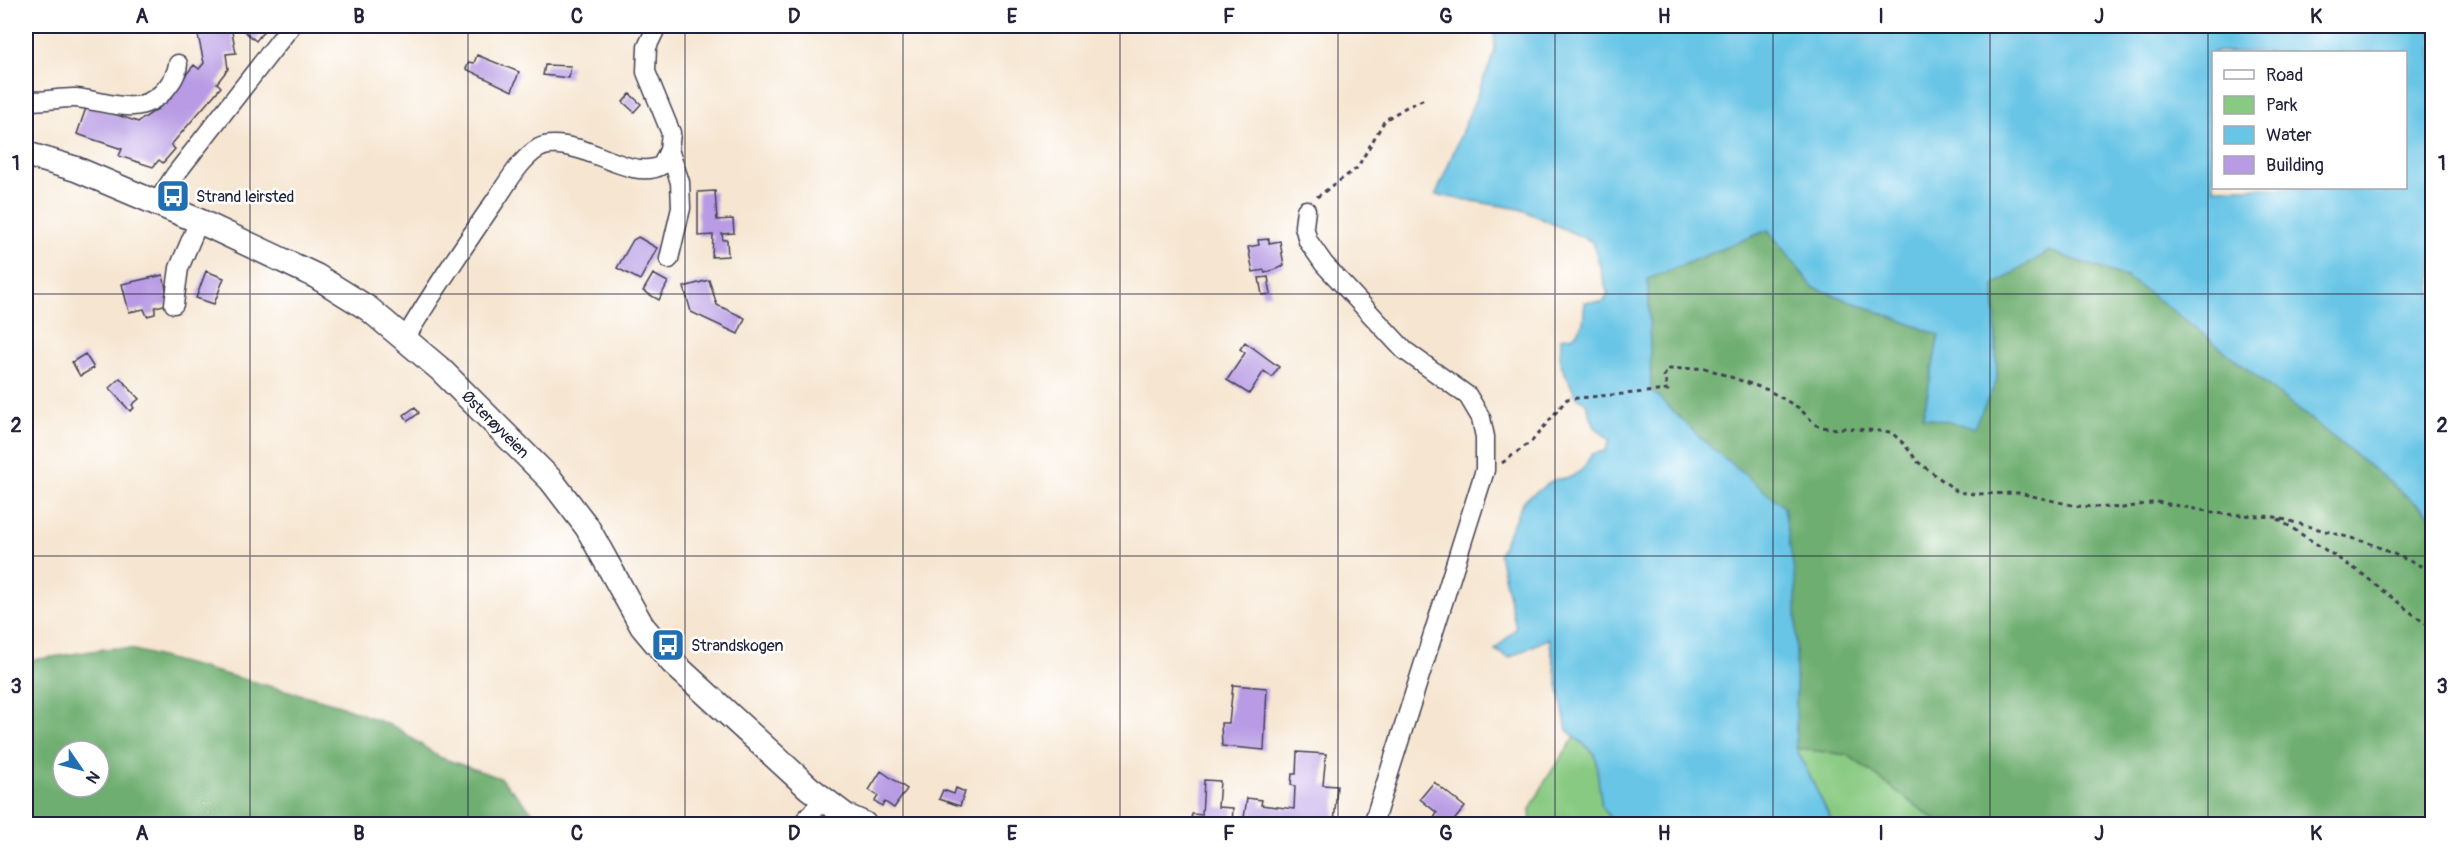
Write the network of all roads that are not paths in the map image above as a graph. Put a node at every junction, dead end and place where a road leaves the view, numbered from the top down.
1 (291, 26) edge
2 (657, 26) edge
3 (178, 64) dead end
4 (26, 100) edge
5 (669, 150) junction
6 (26, 154) edge
7 (158, 202) junction
8 (1306, 210) road end
9 (199, 221) junction
10 (669, 260) dead end
11 (174, 304) dead end
12 (405, 339) junction
13 (823, 800) junction
14 (802, 825) edge
15 (864, 825) edge
16 (1373, 825) edge

1 - 7 street
2 - 5 street
3 - 4 street
5 - 10 street
5 - 12 street
6 - 7 main road, Østerøyveien
7 - 9 main road, Østerøyveien
8 - 16 street
9 - 11 street
9 - 12 main road, Østerøyveien
12 - 13 main road, Østerøyveien
13 - 14 street
13 - 15 main road, Østerøyveien

